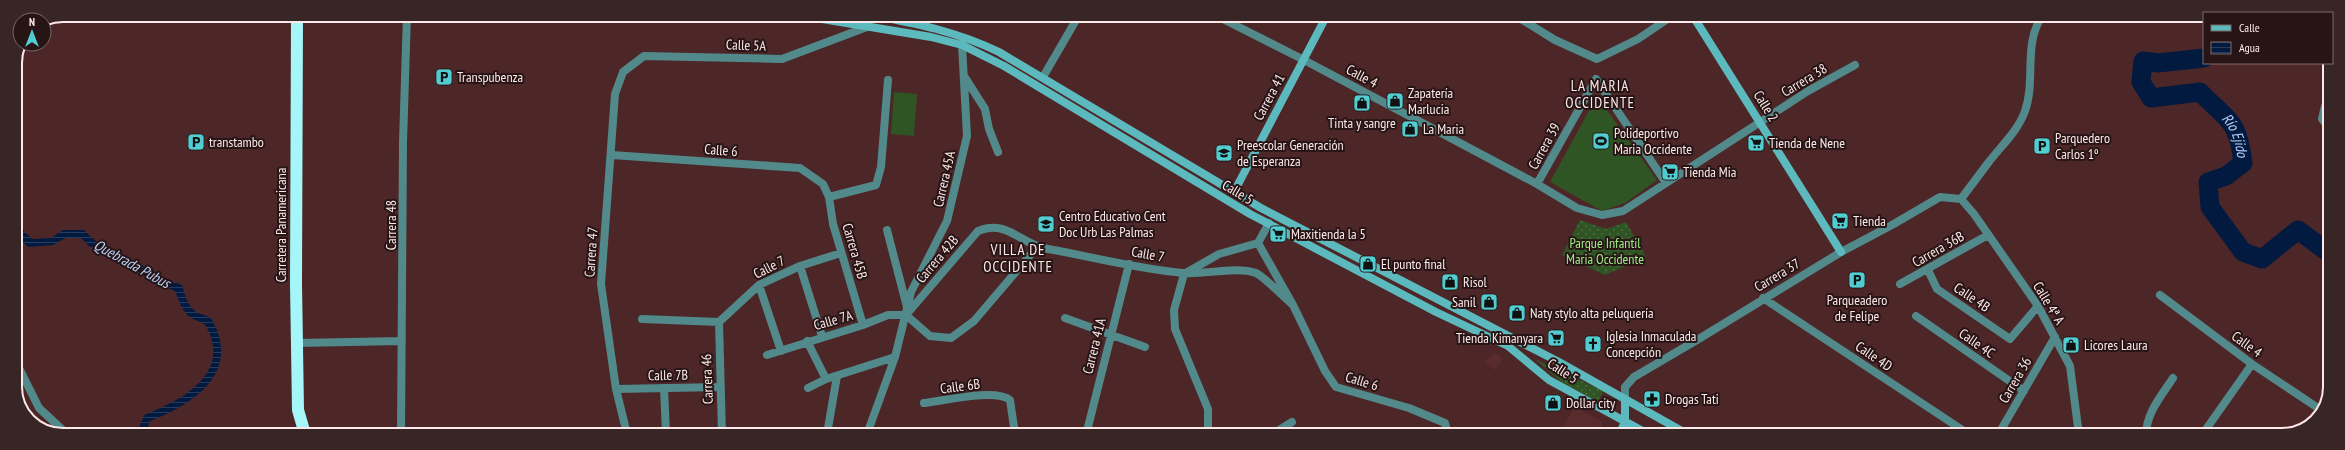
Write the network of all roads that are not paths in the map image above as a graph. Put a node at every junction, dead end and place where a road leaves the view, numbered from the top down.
1 (297, 22) edge
2 (407, 22) edge
3 (842, 22) edge
4 (905, 22) edge
5 (1075, 22) edge
6 (1227, 22) edge
7 (1324, 22) edge
8 (1526, 22) edge
9 (1663, 22) edge
10 (1697, 22) edge
11 (2037, 22) edge
12 (867, 26) junction
13 (962, 45) junction
14 (1304, 60) junction
15 (1855, 65) dead end
16 (623, 72) joint
17 (963, 75) junction
18 (1043, 77) junction
19 (888, 80) dead end
20 (1760, 122) junction
21 (998, 152) dead end
22 (612, 155) junction
23 (1666, 183) junction
24 (823, 184) joint
25 (1537, 184) junction
26 (1234, 192) junction
27 (829, 197) junction
28 (1961, 200) junction
29 (1602, 215) joint
30 (1269, 223) junction
31 (887, 230) dead end
32 (1988, 235) junction
33 (1258, 243) junction
34 (1037, 247) junction
35 (1841, 252) junction
36 (841, 253) junction
37 (1129, 264) junction
38 (800, 266) junction
39 (1928, 270) junction
40 (1256, 273) joint
41 (1184, 274) junction
42 (759, 284) junction
43 (1900, 284) dead end
44 (2160, 295) dead end
45 (1763, 298) junction
46 (1293, 305) junction
47 (2038, 306) junction
48 (907, 312) junction
49 (1916, 316) dead end
50 (1064, 318) dead end
51 (642, 319) dead end
52 (719, 322) junction
53 (863, 325) junction
54 (1111, 333) junction
55 (822, 336) junction
56 (2055, 338) junction
57 (402, 341) junction
58 (808, 341) junction
59 (297, 344) junction
60 (1145, 347) dead end
61 (781, 351) junction
62 (767, 355) dead end
63 (895, 357) junction
64 (2252, 364) junction
65 (22, 374) edge
66 (837, 376) junction
67 (2173, 378) dead end
68 (826, 379) junction
69 (720, 387) junction
70 (664, 388) junction
71 (808, 388) dead end
72 (616, 389) junction
73 (2024, 391) junction
74 (1625, 398) junction
75 (924, 404) dead end
76 (2317, 408) edge
77 (1292, 422) dead end
78 (1625, 422) junction
79 (60, 428) edge
80 (304, 428) edge
81 (401, 428) edge
82 (626, 428) edge
83 (666, 428) edge
84 (722, 428) edge
85 (828, 428) edge
86 (869, 428) edge
87 (1014, 428) edge
88 (1087, 428) edge
89 (1206, 428) edge
90 (1282, 428) edge
91 (1446, 428) edge
92 (1622, 428) edge
93 (1628, 428) edge
94 (1637, 428) edge
95 (1677, 428) edge
96 (1959, 428) edge
97 (2002, 428) edge
98 (2078, 428) edge
99 (2147, 428) edge
100 (2207, 428) edge

1 - 59 highway, Carretera Panamericana
2 - 57 street, Carrera 48
3 - 12 main road, Calle 5
4 - 18 main road, Calle 5
5 - 18 street
6 - 14 street, Calle 4
7 - 14 main road, Carrera 41
8 - 9 street
10 - 20 main road, Calle 2
11 - 28 street
12 - 13 main road, Calle 5
12 - 16 street, Calle 5A
13 - 17 street, Carrera 45A
13 - 30 main road, Calle 5
14 - 25 street, Calle 4
14 - 26 main road, Carrera 41
15 - 20 street, Carrera 38
16 - 22 street, Carrera 47
17 - 21 street
17 - 48 street, Carrera 45A
18 - 26 main road, Calle 5
19 - 27 street
20 - 23 street, Carrera 38
20 - 35 main road, Calle 2
22 - 24 street, Calle 6
22 - 72 street, Carrera 47
23 - 25 street, Carrera 39
23 - 29 street, Carrera 38
24 - 27 street, Carrera 45B
25 - 29 street, Calle 4
26 - 74 main road, Calle 5
27 - 36 street, Carrera 45B
28 - 32 street, Calle 4ª A
28 - 35 street, Carrera 37
30 - 33 street
30 - 78 main road, Calle 5
31 - 48 street, Carrera 45A
32 - 39 street, Carrera 36B
32 - 47 street, Calle 4ª A
33 - 41 street
33 - 46 street, Calle 6
34 - 37 street, Calle 7
34 - 48 street, Carrera 42B
34 - 48 street
35 - 45 street, Carrera 37
36 - 38 street, Calle 7
36 - 53 street, Carrera 45B
37 - 41 street, Calle 7
37 - 54 street, Carrera 41A
38 - 42 street, Calle 7
38 - 55 street
39 - 43 street, Carrera 36B
39 - 47 street, Calle 4B
40 - 41 street, Calle 7
40 - 46 street, Calle 6
41 - 89 street
42 - 52 street, Calle 7
42 - 61 street
44 - 64 street, Calle 4
45 - 74 street, Carrera 37
45 - 96 street, Calle 4D
46 - 91 street, Calle 6
47 - 56 street, Calle 4ª A
48 - 53 street, Calle 7A
48 - 63 street, Carrera 45A
49 - 73 street, Calle 4C
50 - 54 street
51 - 52 street
52 - 69 street, Carrera 46
53 - 55 street, Calle 7A
54 - 60 street
54 - 88 street, Carrera 41A
55 - 58 street, Calle 7A
56 - 73 street, Carrera 36
56 - 98 street, Calle 4ª A
57 - 59 street
57 - 81 street, Carrera 48
58 - 61 street, Calle 7A
58 - 68 street
59 - 80 highway, Carretera Panamericana
61 - 62 street, Calle 7A
63 - 66 street
63 - 86 street, Carrera 45A
64 - 76 street, Calle 4
64 - 100 street
65 - 79 street
66 - 68 street
66 - 85 street
67 - 99 street
68 - 71 street
69 - 70 street, Calle 7B
69 - 84 street, Carrera 46
70 - 72 street, Calle 7B
70 - 83 street
72 - 82 street, Carrera 47
73 - 97 street, Carrera 36
74 - 78 main road
74 - 95 main road, Calle 5
75 - 87 street, Calle 6B
77 - 90 street
78 - 92 main road
78 - 93 main road
78 - 94 main road, Calle 5

